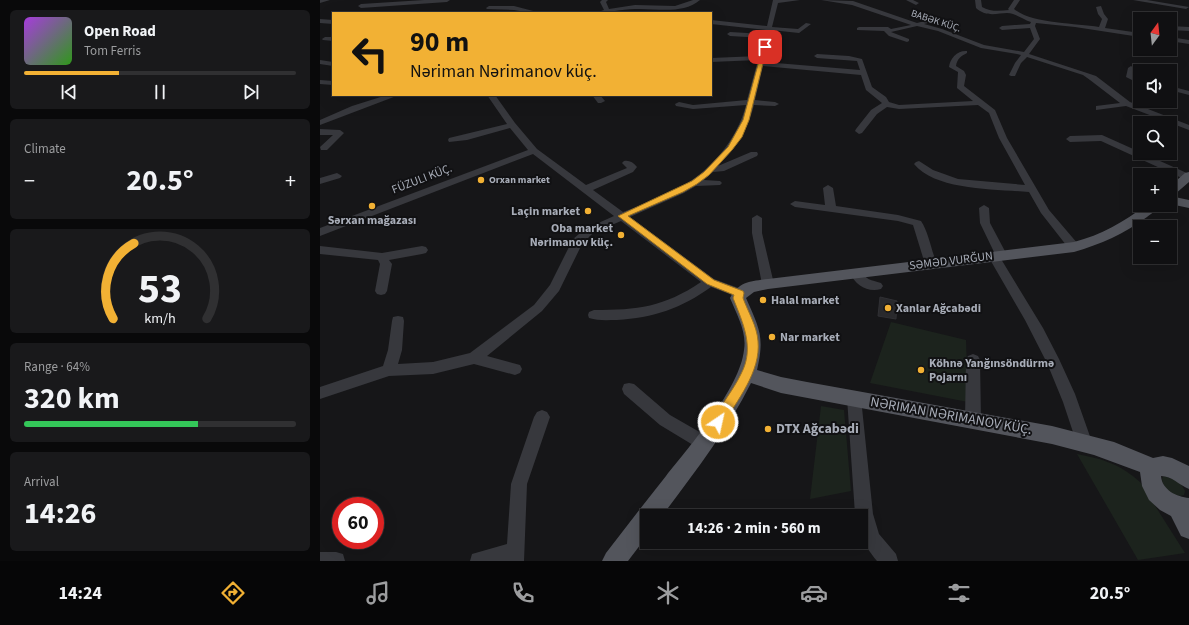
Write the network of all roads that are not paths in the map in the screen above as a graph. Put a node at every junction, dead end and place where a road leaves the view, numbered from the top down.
1 (327, 0) edge
2 (447, 0) edge
3 (604, 0) edge
4 (697, 0) edge
5 (797, 0) edge
6 (824, 0) edge
7 (909, 0) edge
8 (978, 0) edge
9 (1016, 0) edge
10 (1136, 0) edge
11 (1180, 0) edge
12 (320, 1) edge
13 (776, 1) edge
14 (843, 1) edge
15 (916, 3) dead end
16 (361, 6) dead end
17 (1099, 7) dead end
18 (1187, 7) edge
19 (489, 8) dead end
20 (659, 11) edge
21 (878, 11) junction
22 (528, 12) edge
23 (608, 12) edge
24 (1013, 12) junction
25 (864, 17) dead end
26 (939, 18) dead end
27 (320, 21) edge
28 (332, 22) edge
29 (712, 22) edge
30 (808, 24) dead end
31 (1033, 24) junction
32 (918, 25) junction
33 (1002, 28) dead end
34 (1102, 28) junction
35 (1177, 28) edge
36 (859, 29) dead end
37 (888, 29) junction
38 (1189, 29) edge
39 (799, 31) junction
40 (768, 32) junction
41 (1130, 33) junction
42 (730, 34) dead end
43 (1133, 34) edge
44 (803, 38) dead end
45 (325, 39) dead end
46 (332, 39) edge
47 (907, 40) dead end
48 (1177, 40) edge
49 (1131, 42) dead end
50 (1189, 42) edge
51 (965, 52) dead end
52 (1025, 55) junction
53 (817, 56) dead end
54 (712, 60) edge
55 (762, 61) junction
56 (320, 62) edge
57 (332, 64) edge
58 (1131, 68) dead end
59 (865, 74) junction
60 (1013, 75) dead end
61 (1133, 78) edge
62 (320, 82) edge
63 (332, 83) edge
64 (1177, 90) edge
65 (1189, 93) edge
66 (392, 96) edge
67 (494, 96) edge
68 (751, 102) junction
69 (981, 103) junction
70 (679, 104) dead end
71 (775, 104) dead end
72 (886, 104) junction
73 (1127, 104) junction
74 (1099, 108) dead end
75 (320, 123) edge
76 (512, 125) junction
77 (1189, 128) edge
78 (859, 131) dead end
79 (320, 132) edge
80 (1070, 139) dead end
81 (452, 140) dead end
82 (324, 148) dead end
83 (534, 151) junction
84 (754, 154) dead end
85 (626, 163) dead end
86 (919, 164) dead end
87 (1189, 164) edge
88 (711, 169) junction
89 (337, 176) dead end
90 (1188, 177) edge
91 (320, 181) edge
92 (694, 183) junction
93 (717, 183) dead end
94 (1177, 186) edge
95 (828, 188) dead end
96 (586, 189) junction
97 (1033, 189) junction
98 (1177, 201) edge
99 (795, 204) dead end
100 (1189, 204) edge
101 (984, 208) dead end
102 (831, 210) junction
103 (1145, 212) edge
104 (622, 216) junction
105 (757, 218) dead end
106 (320, 232) edge
107 (1074, 247) junction
108 (320, 250) edge
109 (422, 250) dead end
110 (997, 256) junction
111 (382, 257) junction
112 (931, 264) junction
113 (856, 273) junction
114 (710, 282) junction
115 (768, 284) junction
116 (877, 286) dead end
117 (381, 291) dead end
118 (740, 293) junction
119 (594, 315) dead end
120 (398, 321) dead end
121 (474, 358) junction
122 (973, 360) dead end
123 (515, 369) dead end
124 (389, 370) junction
125 (747, 374) junction
126 (629, 389) dead end
127 (320, 393) edge
128 (854, 398) junction
129 (542, 417) dead end
130 (974, 420) junction
131 (1084, 442) junction
132 (704, 443) junction
133 (1153, 468) junction
134 (1189, 478) edge
135 (1184, 508) edge
136 (654, 509) edge
137 (640, 527) edge
138 (1189, 528) edge
139 (515, 556) edge
140 (320, 561) edge
141 (336, 561) edge
142 (479, 561) edge
143 (614, 561) edge
144 (889, 561) edge

1 - 12 street
2 - 16 street
3 - 23 street
4 - 20 street
5 - 13 street
6 - 14 street, BABƏK KÜÇ.
7 - 15 street, BABƏK KÜÇ.
8 - 24 street
9 - 24 street
10 - 18 street
11 - 18 street
13 - 40 street
14 - 21 street, BABƏK KÜÇ.
17 - 34 street
19 - 22 street
20 - 23 street
21 - 25 street
21 - 32 street, BABƏK KÜÇ.
24 - 31 street
26 - 32 street
27 - 28 street
29 - 40 street
30 - 39 street
31 - 33 street
31 - 34 street
31 - 52 street
32 - 37 street
32 - 52 street, BABƏK KÜÇ.
34 - 41 street
35 - 38 street
36 - 37 street
37 - 47 street
39 - 40 street
39 - 44 street
40 - 42 street
40 - 55 street
41 - 43 street
41 - 49 street
45 - 46 street
48 - 50 street
51 - 69 street
52 - 60 street
52 - 73 street, BABƏK KÜÇ.
53 - 59 street
54 - 55 street
55 - 59 street
55 - 68 street
56 - 57 street
58 - 61 street
59 - 72 street
62 - 63 street
64 - 65 street
66 - 75 street
67 - 76 street
68 - 70 street
68 - 71 street
68 - 88 street
69 - 72 street
69 - 97 street
72 - 78 street
73 - 74 street
73 - 77 street
76 - 81 street
76 - 83 street
79 - 82 street
80 - 90 street
83 - 96 street
83 - 106 street, FÜZULI KÜÇ.
84 - 88 street
85 - 96 street
86 - 97 street
87 - 90 main road
88 - 92 street
89 - 91 street
90 - 94 main road
92 - 93 street
92 - 104 street
95 - 102 street
96 - 104 street
97 - 107 street
98 - 100 main road
99 - 102 street
101 - 110 street
102 - 112 street
103 - 107 main road, SƏMƏD VURĞUN
104 - 114 street
104 - 121 street
105 - 115 street
107 - 110 main road, SƏMƏD VURĞUN
108 - 111 street
109 - 111 street
110 - 112 main road, SƏMƏD VURĞUN
110 - 131 street
111 - 117 street
112 - 113 main road, SƏMƏD VURĞUN
113 - 115 main road, SƏMƏD VURĞUN
113 - 116 street
114 - 118 street
114 - 119 street
115 - 118 main road, SƏMƏD VURĞUN
118 - 125 main road
120 - 124 street
121 - 123 street
121 - 124 street
122 - 130 street
124 - 127 street
125 - 128 main road, NƏRIMAN NƏRIMANOV KÜÇ.
125 - 132 main road
126 - 132 street
128 - 130 main road, NƏRIMAN NƏRIMANOV KÜÇ.
128 - 144 street
129 - 139 street
130 - 131 main road, NƏRIMAN NƏRIMANOV KÜÇ.
131 - 133 main road, NƏRIMAN NƏRIMANOV KÜÇ.
132 - 136 main road
133 - 134 main road
133 - 135 main road
135 - 138 main road
137 - 143 main road
139 - 142 street
140 - 141 street

